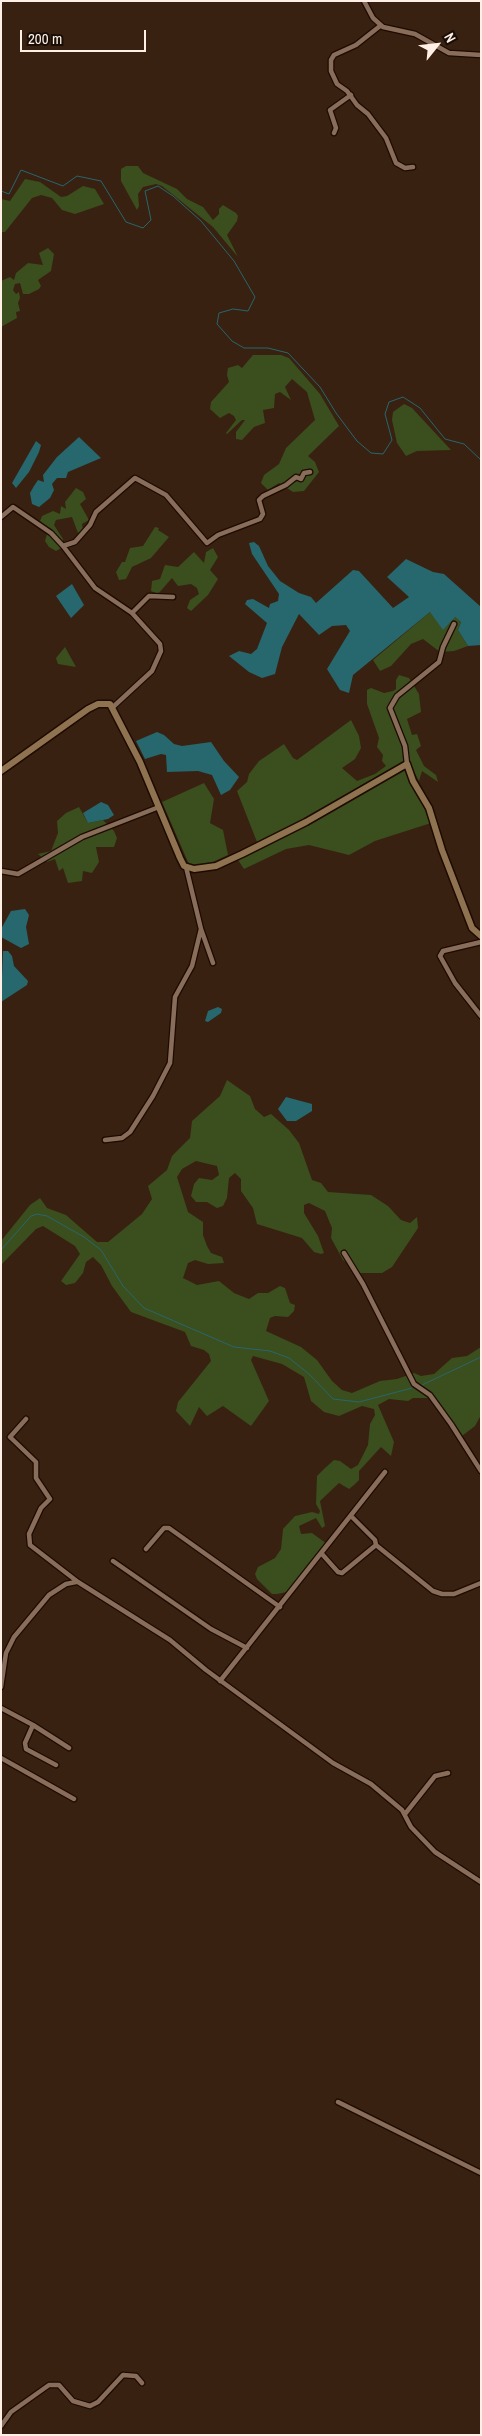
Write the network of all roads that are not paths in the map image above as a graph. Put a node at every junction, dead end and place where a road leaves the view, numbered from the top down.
1 (364, 1) edge
2 (380, 26) junction
3 (481, 55) edge
4 (351, 95) junction
5 (334, 133) dead end
6 (413, 167) dead end
7 (310, 472) dead end
8 (1, 517) edge
9 (63, 546) junction
10 (173, 596) dead end
11 (132, 613) junction
12 (454, 624) dead end
13 (113, 707) junction
14 (407, 764) junction
15 (1, 771) edge
16 (159, 807) junction
17 (186, 867) junction
18 (1, 871) edge
19 (201, 929) junction
20 (481, 936) edge
21 (481, 942) edge
22 (213, 962) dead end
23 (481, 1016) edge
24 (105, 1140) dead end
25 (344, 1254) dead end
26 (26, 1419) dead end
27 (481, 1471) edge
28 (386, 1472) dead end
29 (352, 1517) junction
30 (376, 1545) junction
31 (146, 1549) dead end
32 (322, 1554) junction
33 (113, 1561) dead end
34 (78, 1582) junction
35 (481, 1583) edge
36 (280, 1607) junction
37 (247, 1648) junction
38 (220, 1681) junction
39 (1, 1687) edge
40 (1, 1708) edge
41 (33, 1725) junction
42 (70, 1748) dead end
43 (1, 1758) edge
44 (56, 1765) dead end
45 (448, 1773) dead end
46 (74, 1798) dead end
47 (405, 1814) junction
48 (481, 1882) edge
49 (338, 2102) dead end
50 (481, 2173) edge
51 (142, 2383) dead end
52 (1, 2426) edge

1 - 2 street
2 - 3 street
2 - 4 street
4 - 5 street
4 - 6 street
7 - 9 street
8 - 9 street
9 - 11 street
10 - 11 street
11 - 13 street
12 - 14 street
13 - 15 street
13 - 16 street
14 - 17 street
14 - 20 street
16 - 17 street
16 - 18 street
17 - 19 street
19 - 22 street
19 - 24 street
21 - 23 street
25 - 27 street
26 - 34 street
28 - 29 street
29 - 30 street
29 - 32 street
30 - 32 street
30 - 35 street
31 - 36 street
32 - 36 street
33 - 37 street
34 - 38 street
34 - 39 street
36 - 37 street
37 - 38 street
38 - 47 street
40 - 41 street
41 - 42 street
41 - 44 street
43 - 46 street
45 - 47 street
47 - 48 street
49 - 50 street
51 - 52 street

